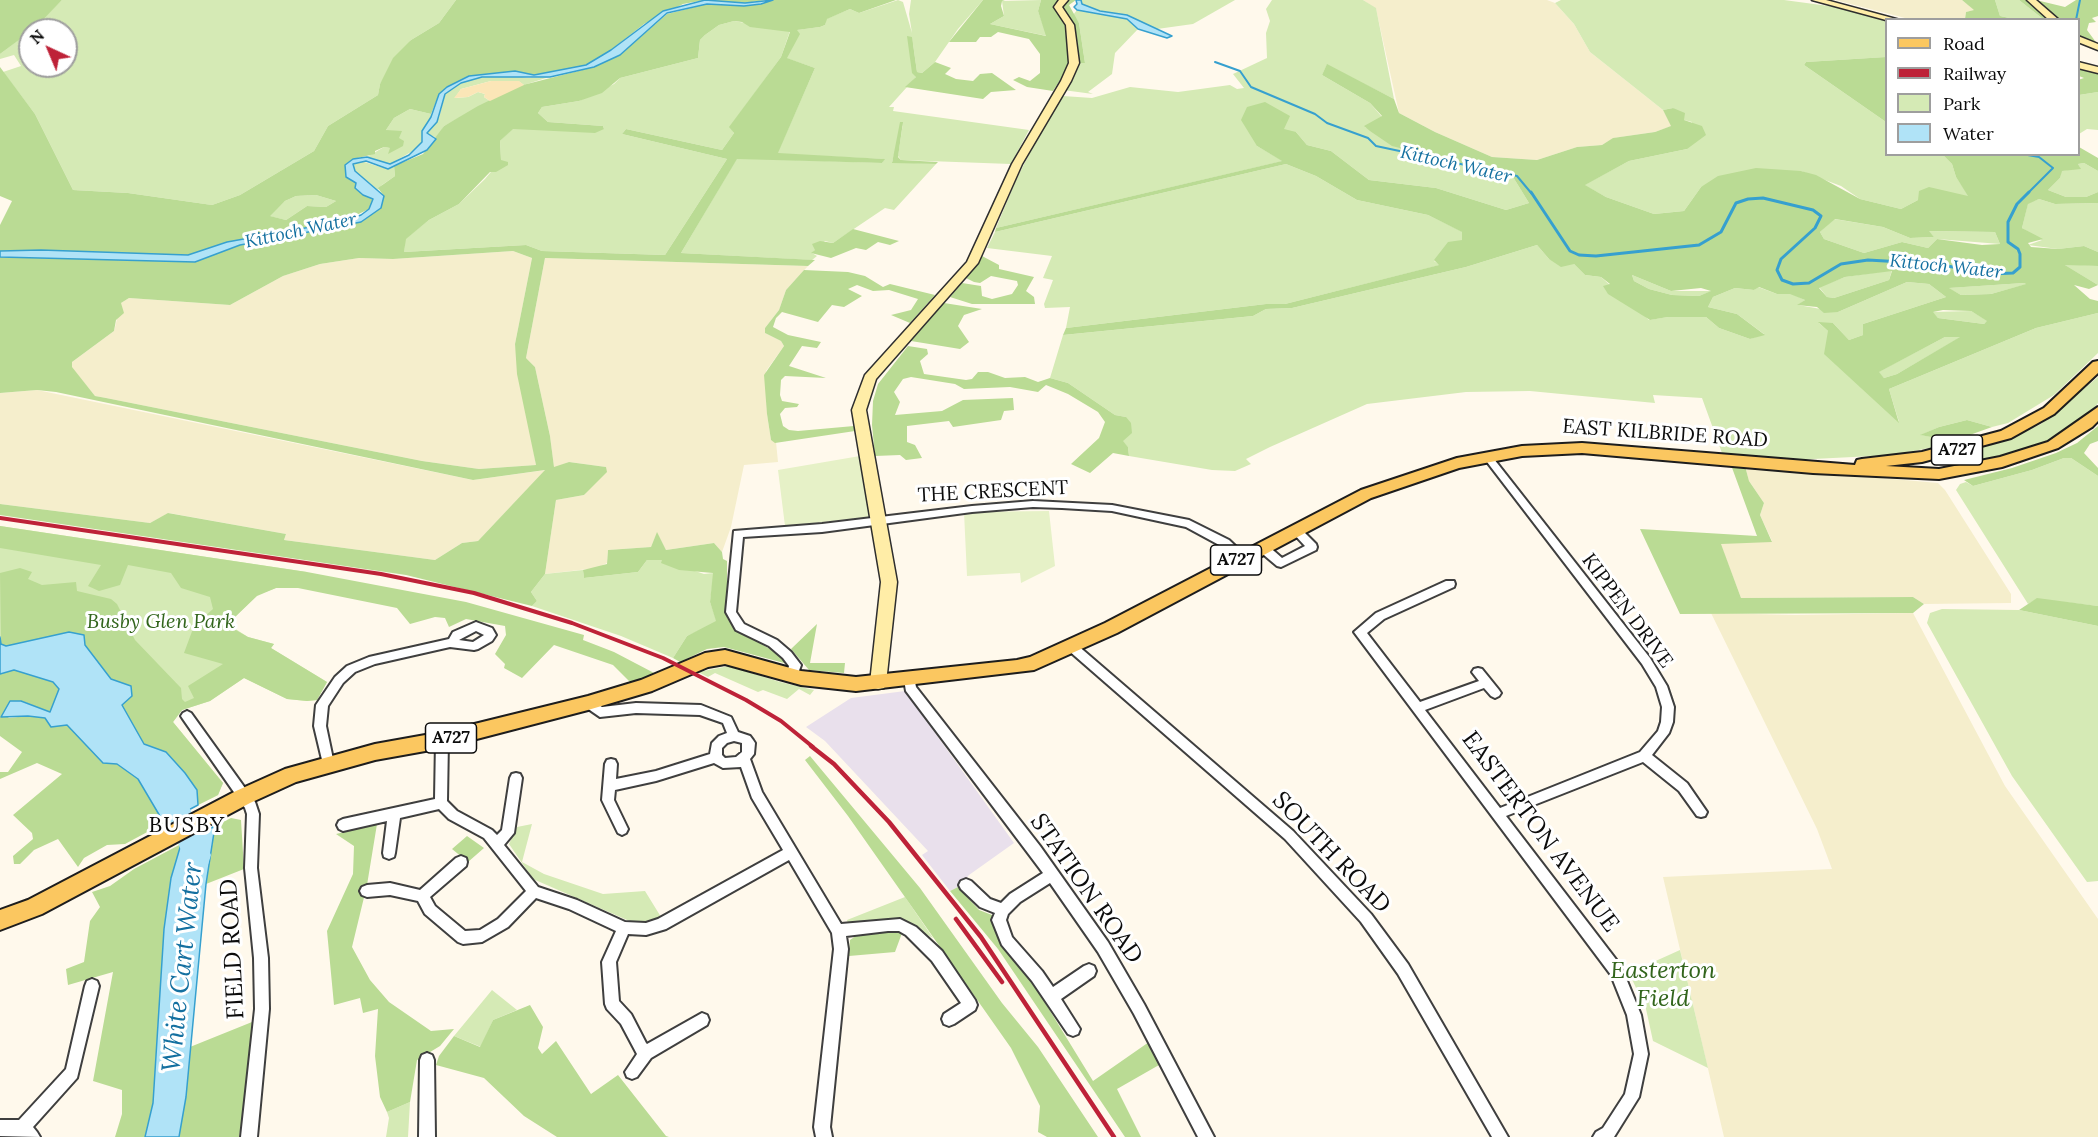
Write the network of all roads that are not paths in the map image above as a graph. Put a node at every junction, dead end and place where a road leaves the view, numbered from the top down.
1 (1064, 0) edge
2 (1816, 0) edge
3 (2031, 0) edge
4 (1888, 18) edge
5 (2053, 18) edge
6 (2080, 39) edge
7 (2098, 47) edge
8 (2080, 65) edge
9 (2098, 70) edge
10 (2098, 365) edge
11 (2098, 412) edge
12 (1487, 456) junction
13 (1922, 457) junction
14 (1789, 465) junction
15 (1939, 474) junction
16 (878, 519) junction
17 (1295, 530) junction
18 (1262, 548) junction
19 (1242, 557) junction
20 (1450, 584) dead end
21 (453, 642) dead end
22 (1072, 647) junction
23 (1478, 672) dead end
24 (792, 676) junction
25 (910, 680) junction
26 (878, 683) junction
27 (1486, 683) junction
28 (1495, 693) dead end
29 (588, 703) junction
30 (1417, 708) junction
31 (187, 716) dead end
32 (734, 735) junction
33 (442, 740) junction
34 (1644, 756) junction
35 (716, 757) junction
36 (744, 759) junction
37 (328, 764) junction
38 (611, 765) dead end
39 (516, 778) dead end
40 (609, 786) junction
41 (243, 797) junction
42 (441, 803) junction
43 (1701, 812) dead end
44 (394, 813) junction
45 (1498, 814) junction
46 (343, 825) dead end
47 (622, 829) dead end
48 (496, 844) junction
49 (389, 853) dead end
50 (790, 853) junction
51 (460, 862) dead end
52 (1051, 875) junction
53 (966, 885) dead end
54 (367, 891) dead end
55 (534, 891) junction
56 (422, 896) junction
57 (1003, 910) junction
58 (0, 920) edge
59 (624, 928) junction
60 (838, 931) junction
61 (1089, 971) dead end
62 (92, 986) dead end
63 (1051, 997) junction
64 (949, 1019) dead end
65 (702, 1020) dead end
66 (1073, 1029) dead end
67 (646, 1053) junction
68 (427, 1060) dead end
69 (632, 1072) dead end
70 (0, 1128) edge
71 (27, 1132) edge
72 (249, 1137) edge
73 (427, 1137) edge
74 (824, 1137) edge
75 (1206, 1137) edge
76 (1500, 1137) edge
77 (1601, 1137) edge

1 - 16 main road
2 - 4 main road
3 - 5 main road
6 - 7 main road
8 - 9 main road
10 - 13 main road, EAST KILBRIDE ROAD / A727
11 - 15 main road, EAST KILBRIDE ROAD / A727
12 - 14 main road, EAST KILBRIDE ROAD / A727
12 - 17 main road, EAST KILBRIDE ROAD / A727
12 - 34 street, KIPPEN DRIVE
13 - 14 main road, EAST KILBRIDE ROAD / A727
13 - 15 main road, A727
14 - 15 main road, EAST KILBRIDE ROAD / A727
16 - 19 street, THE CRESCENT
16 - 24 street, THE CRESCENT
16 - 26 main road
17 - 18 main road, EAST KILBRIDE ROAD / A727
17 - 18 street
18 - 19 main road, EAST KILBRIDE ROAD / A727
19 - 22 main road, EAST KILBRIDE ROAD / A727
20 - 30 street, EASTERTON AVENUE
21 - 37 street
22 - 25 main road, EAST KILBRIDE ROAD / A727
22 - 76 street, SOUTH ROAD
23 - 27 street
24 - 26 main road, EAST KILBRIDE ROAD / A727
24 - 29 main road, EAST KILBRIDE ROAD / A727
25 - 26 main road, EAST KILBRIDE ROAD / A727
25 - 52 street, STATION ROAD
27 - 28 street
27 - 30 street
29 - 32 street
29 - 33 main road, EAST KILBRIDE ROAD / A727
30 - 45 street, EASTERTON AVENUE
31 - 41 street, FIELD ROAD
32 - 35 street
32 - 36 street
33 - 37 main road, EAST KILBRIDE ROAD / A727
33 - 42 street
34 - 43 street
34 - 45 street
35 - 36 street
35 - 40 street
36 - 50 street
37 - 41 main road, EAST KILBRIDE ROAD / A727
38 - 40 street
39 - 48 street
40 - 47 street
41 - 58 main road, A727
41 - 72 street, FIELD ROAD
42 - 44 street
42 - 48 street
44 - 46 street
44 - 49 street
45 - 77 street, EASTERTON AVENUE
48 - 55 street
50 - 59 street
50 - 60 street
51 - 56 street
52 - 57 street
52 - 75 street, STATION ROAD
53 - 57 street
54 - 56 street
55 - 56 street
55 - 59 street
57 - 63 street
59 - 67 street
60 - 64 street
60 - 74 street
61 - 63 street
62 - 71 street
63 - 66 street
65 - 67 street
67 - 69 street
68 - 73 street
70 - 71 street

